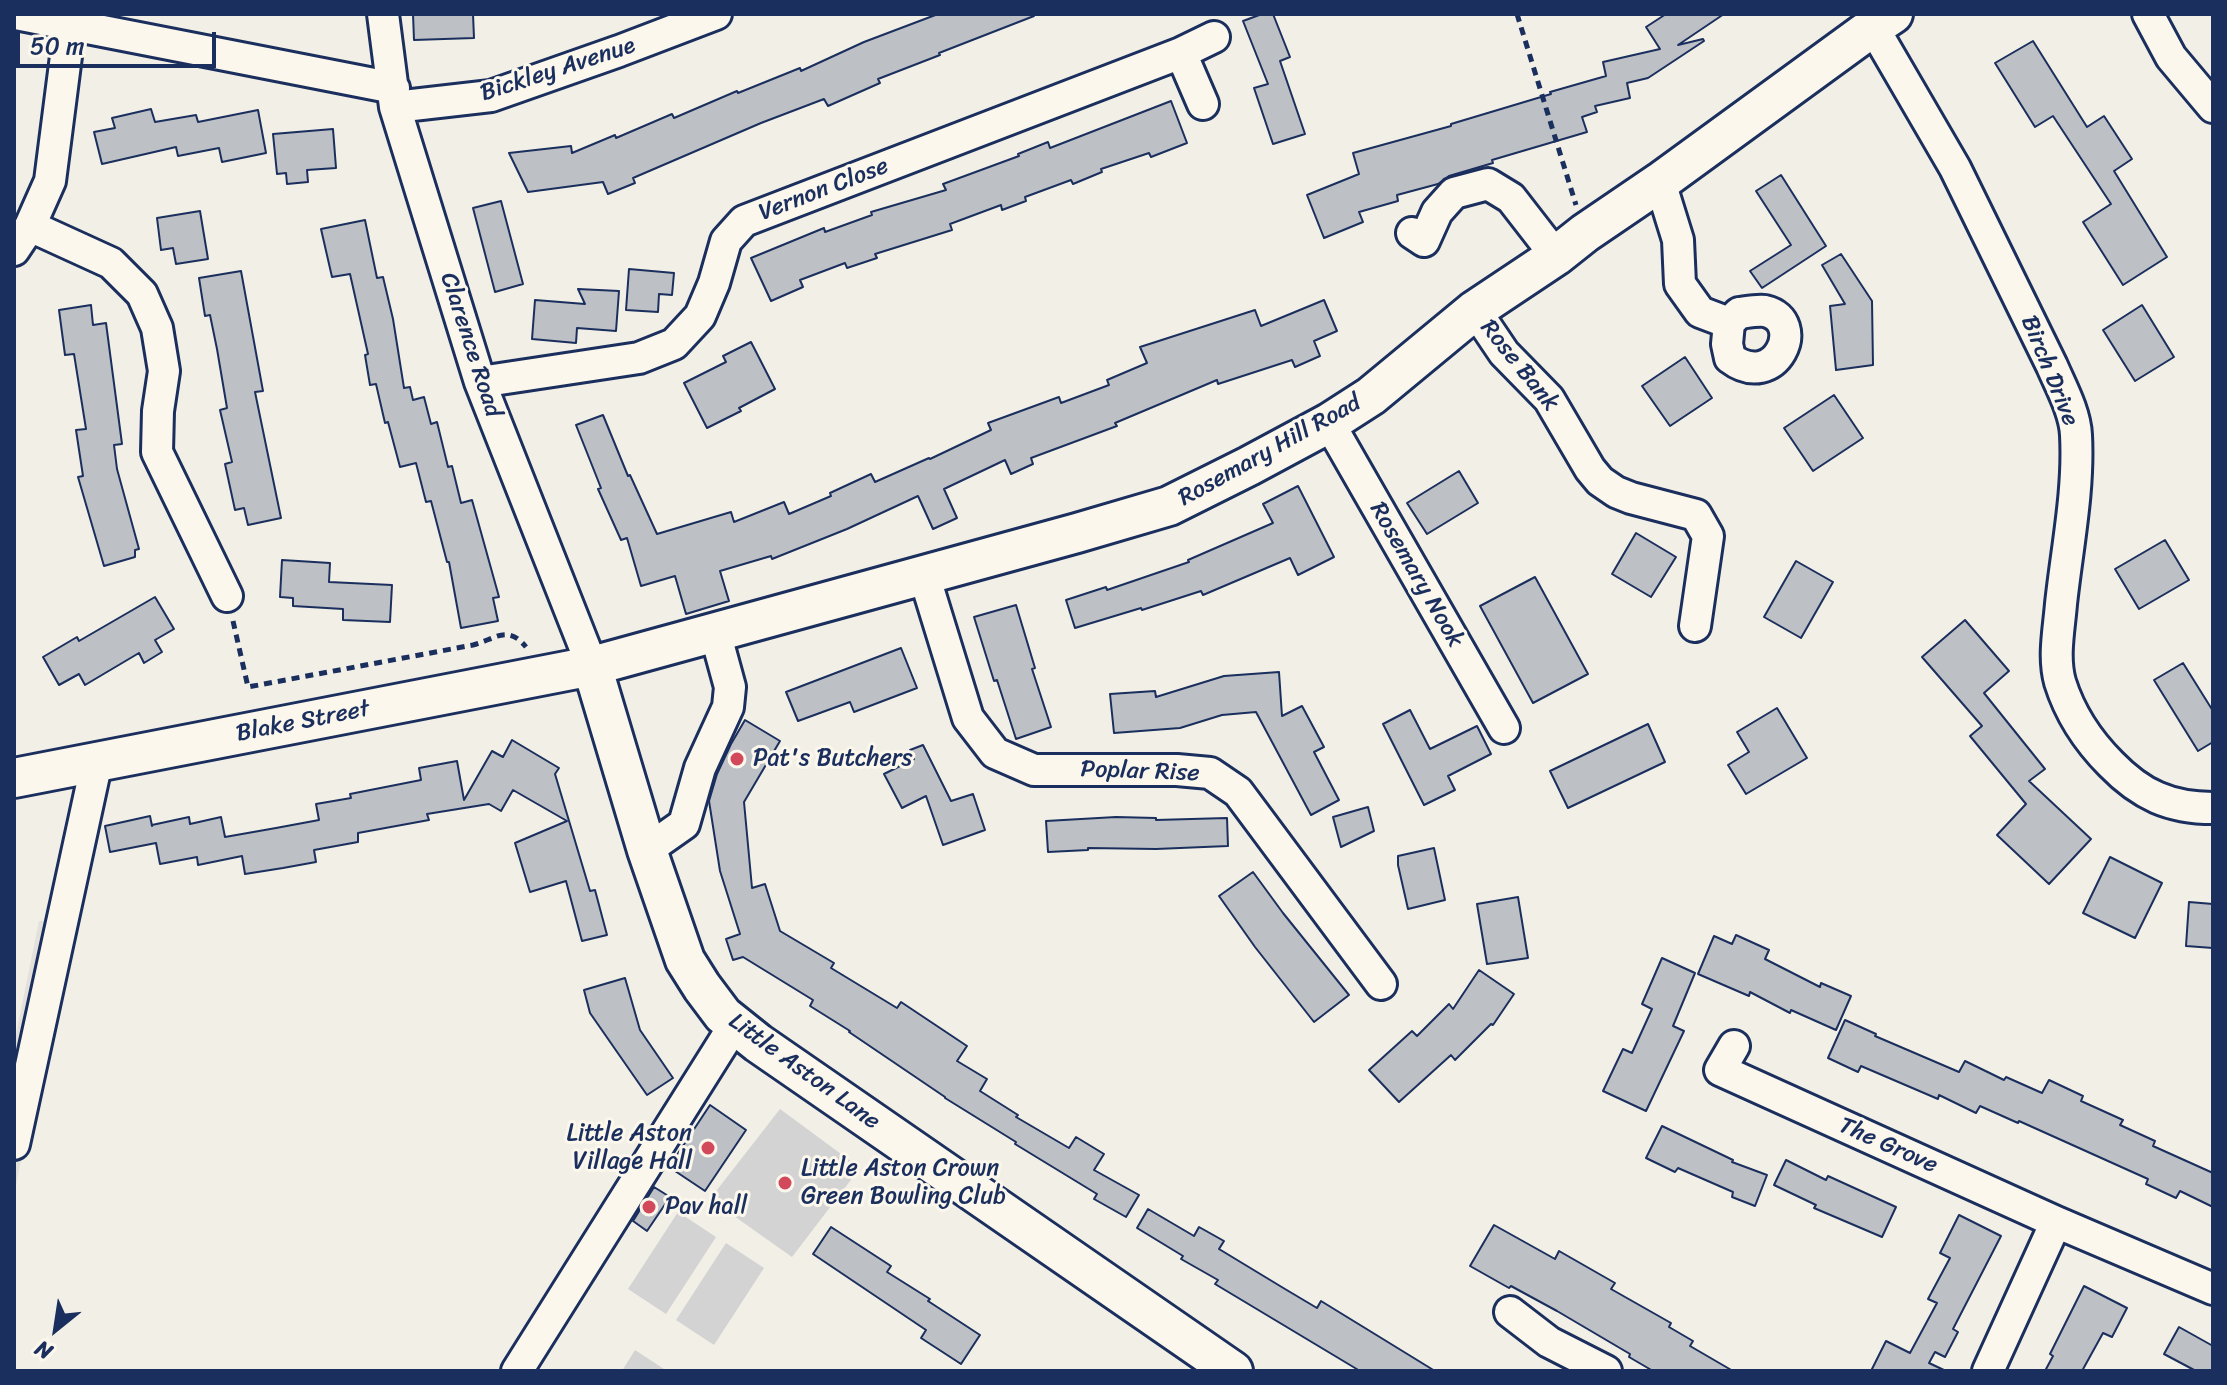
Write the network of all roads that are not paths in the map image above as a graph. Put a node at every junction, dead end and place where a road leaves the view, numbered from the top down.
1 (16, 14) edge
2 (383, 14) edge
3 (716, 14) edge
4 (2148, 14) edge
5 (1870, 22) edge
6 (70, 25) junction
7 (1214, 37) dead end
8 (1181, 53) junction
9 (394, 97) junction
10 (1203, 104) dead end
11 (2213, 107) edge
12 (1660, 182) junction
13 (1412, 233) dead end
14 (22, 238) edge
15 (1570, 244) junction
16 (1475, 310) junction
17 (1729, 323) dead end
18 (480, 382) junction
19 (1329, 423) junction
20 (924, 575) junction
21 (227, 596) road end
22 (1695, 626) dead end
23 (715, 632) junction
24 (592, 666) junction
25 (1504, 728) dead end
26 (97, 761) junction
27 (14, 778) edge
28 (2213, 808) edge
29 (647, 850) junction
30 (1381, 984) dead end
31 (735, 1024) junction
32 (1722, 1070) dead end
33 (14, 1144) edge
34 (2056, 1222) junction
35 (2213, 1289) edge
36 (1510, 1312) dead end
37 (517, 1371) edge
38 (1233, 1371) edge
39 (1606, 1371) edge
40 (1988, 1371) edge

1 - 6 street, Bickley Avenue
2 - 9 street, Clarence Road
3 - 9 street, Bickley Avenue
4 - 11 street
5 - 12 main road, Rosemary Hill Road
5 - 28 street, Birch Drive
6 - 9 street, Bickley Avenue
6 - 14 street
7 - 8 street, Vernon Close
8 - 10 street
8 - 18 street, Vernon Close
9 - 18 street, Clarence Road
12 - 15 main road, Rosemary Hill Road
12 - 17 street
13 - 15 street
14 - 21 street
15 - 16 main road, Rosemary Hill Road
16 - 19 main road, Rosemary Hill Road
16 - 22 street, Rose Bank
18 - 24 street, Clarence Road
19 - 20 main road, Rosemary Hill Road
19 - 25 street, Rosemary Nook
20 - 23 main road, Rosemary Hill Road
20 - 30 street, Poplar Rise
23 - 24 main road, Rosemary Hill Road
23 - 29 street
24 - 26 main road, Blake Street
24 - 29 main road, Little Aston Lane
26 - 27 main road, Blake Street
26 - 33 street
29 - 31 main road, Little Aston Lane
31 - 37 street
31 - 38 main road, Little Aston Lane
32 - 34 street, The Grove
34 - 35 street, The Grove
34 - 40 street
36 - 39 street

